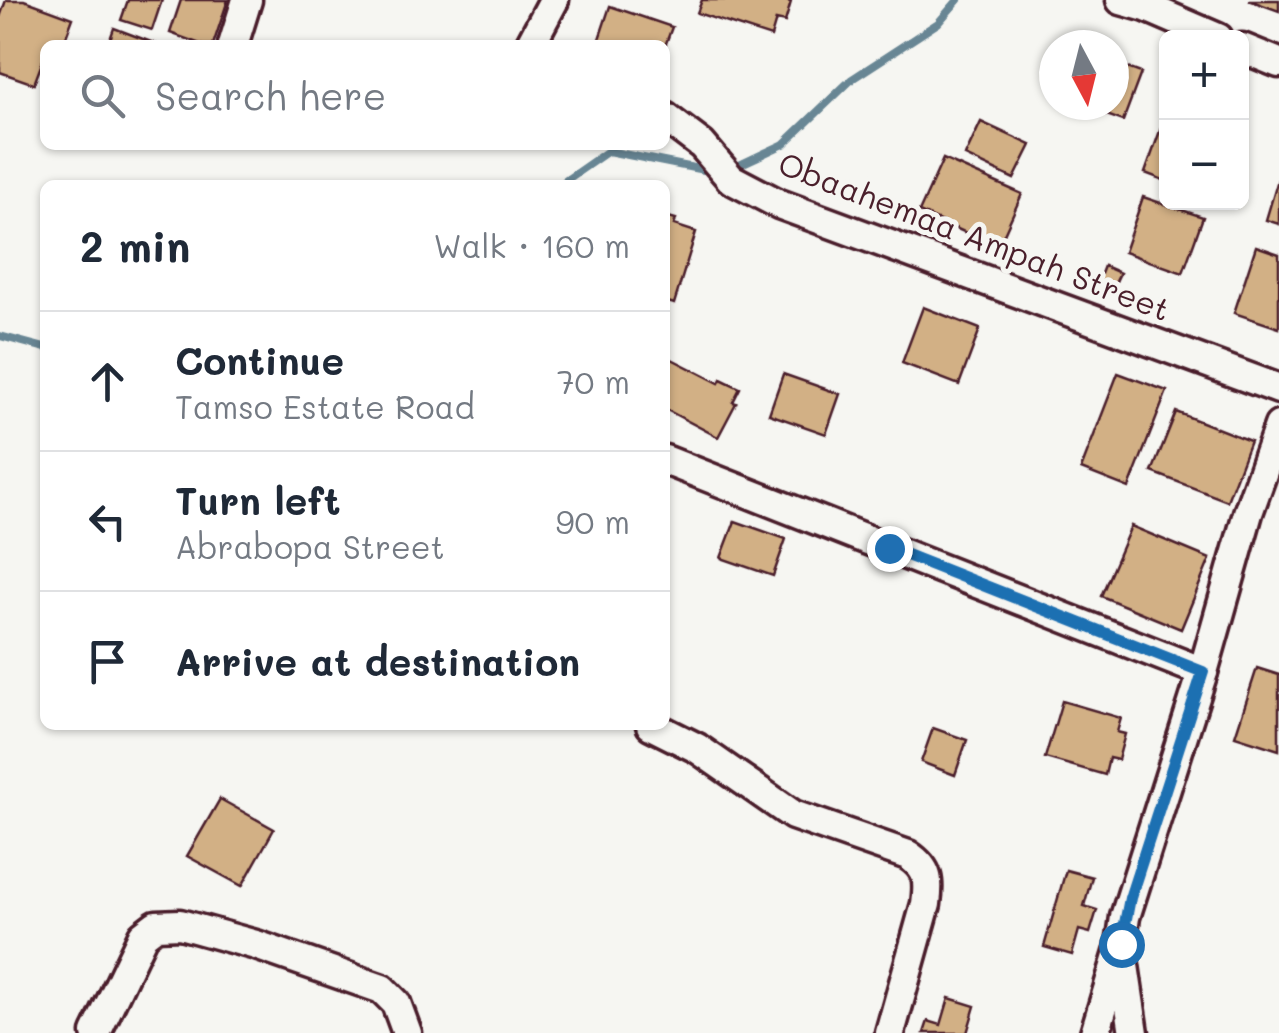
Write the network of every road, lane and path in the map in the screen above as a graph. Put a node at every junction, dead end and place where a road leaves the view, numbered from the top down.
1 (248, 0) edge
2 (554, 0) edge
3 (1134, 4) edge
4 (1198, 30) edge
5 (235, 40) edge
6 (533, 40) edge
7 (1249, 51) edge
8 (1279, 64) edge
9 (670, 121) edge
10 (1279, 388) edge
11 (1279, 426) edge
12 (670, 462) edge
13 (1203, 672) junction
14 (661, 730) edge
15 (1121, 944) junction
16 (96, 1033) edge
17 (407, 1033) edge
18 (890, 1033) edge
19 (1095, 1033) edge
20 (1134, 1033) edge

1 - 5 street
2 - 6 street
3 - 4 street
7 - 8 street
9 - 10 street, Obaahemaa Ampah Street
11 - 13 street
12 - 13 street
13 - 15 street
14 - 18 street
15 - 19 street
15 - 20 street
16 - 17 street

